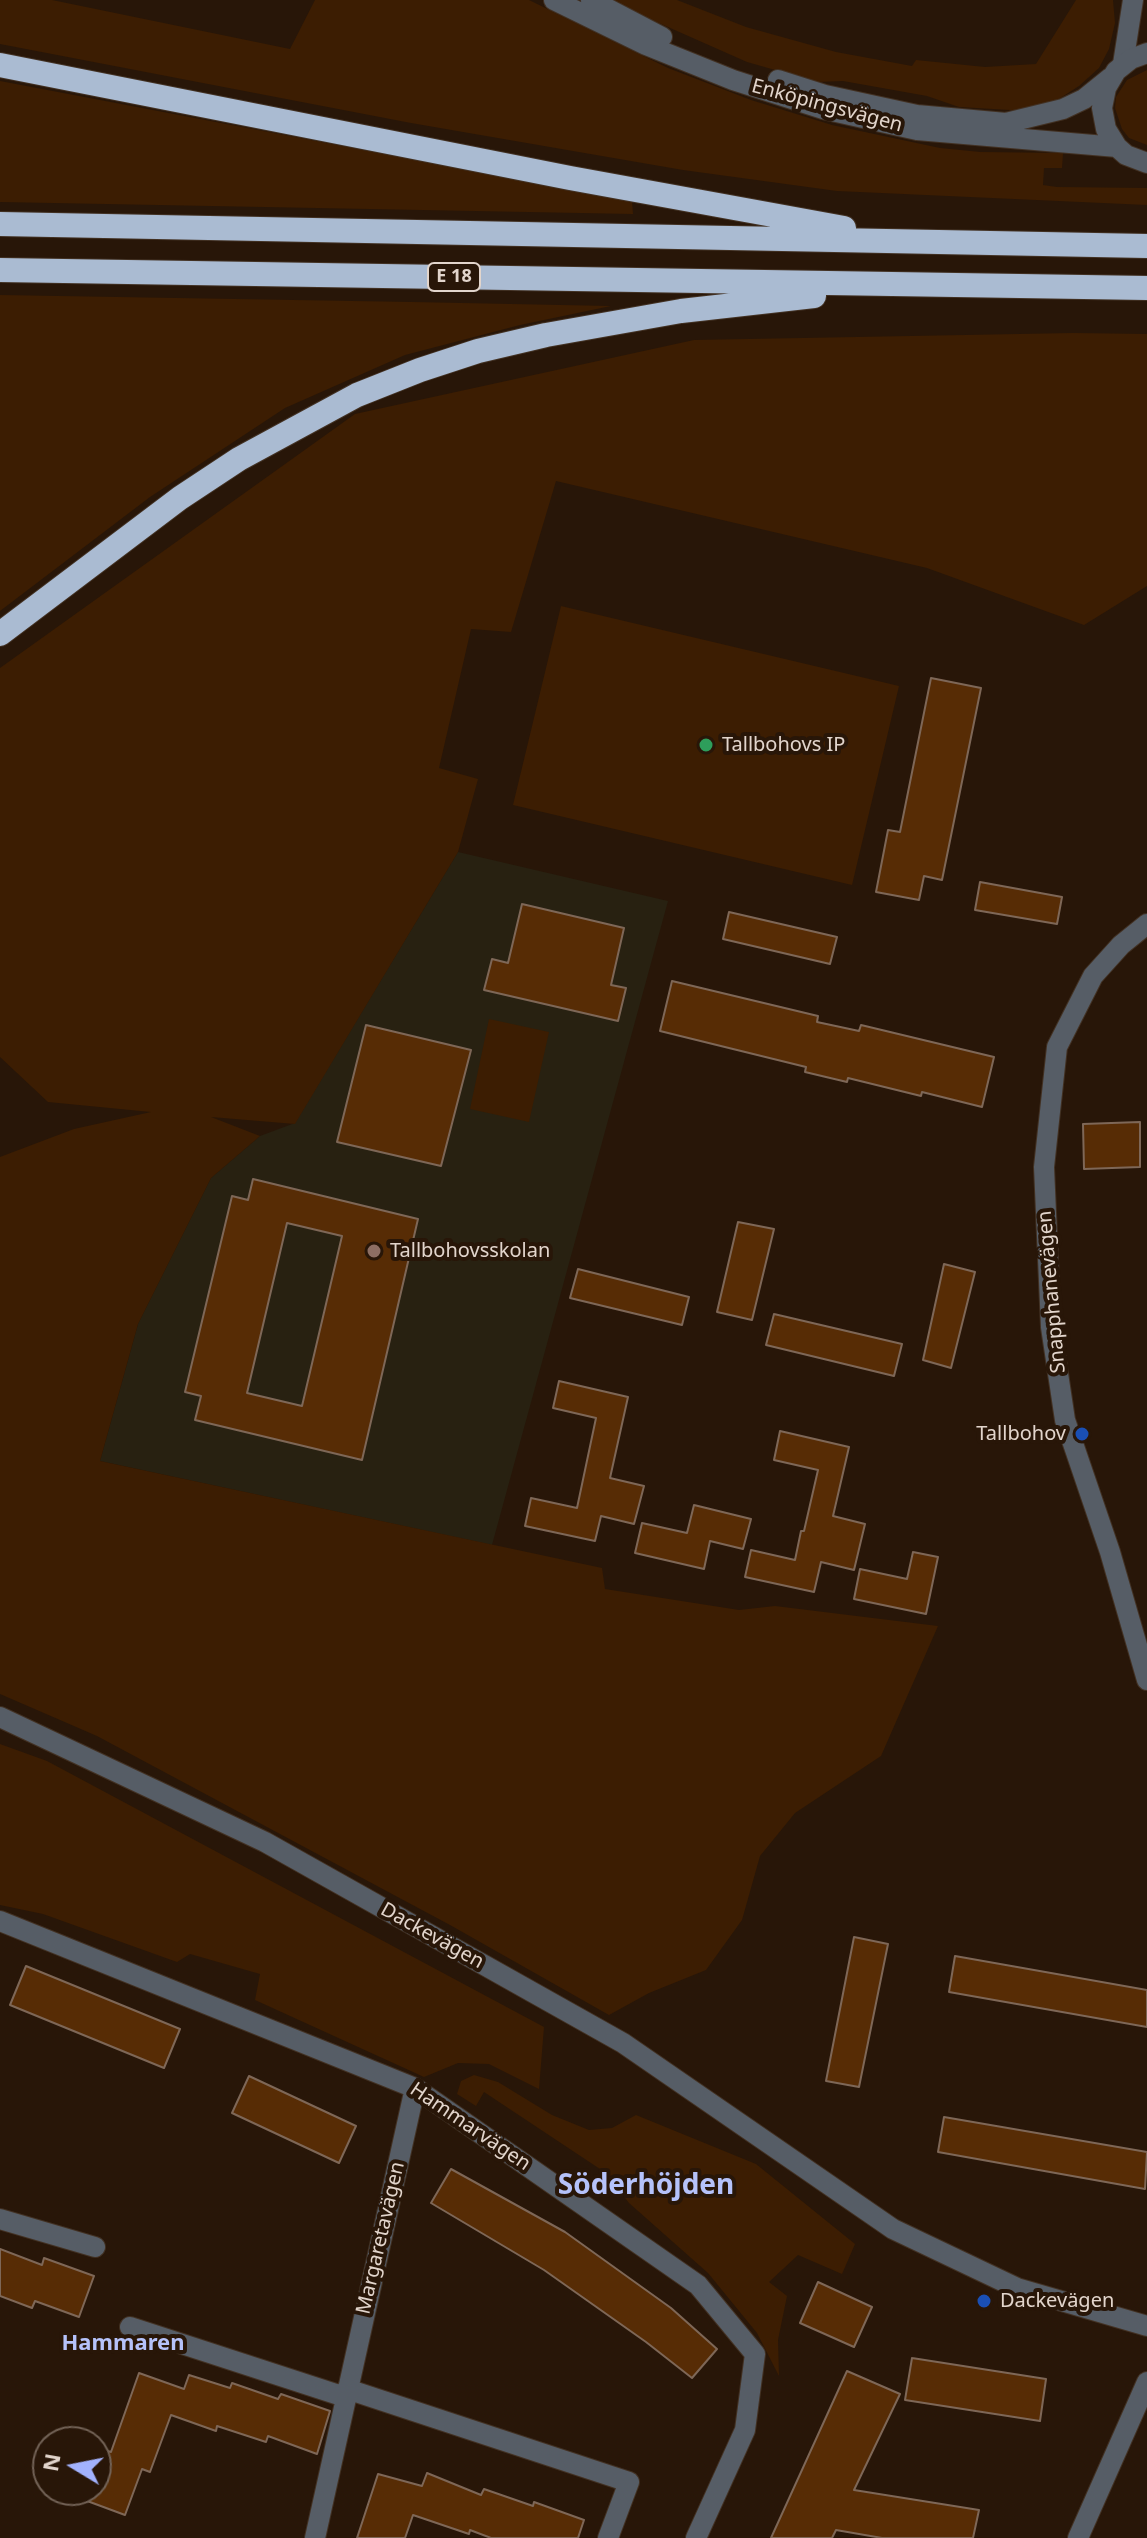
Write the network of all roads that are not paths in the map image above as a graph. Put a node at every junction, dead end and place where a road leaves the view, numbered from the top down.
1 (554, 0) edge
2 (591, 0) edge
3 (1133, 0) edge
4 (1147, 53) edge
5 (0, 65) edge
6 (1116, 71) junction
7 (1117, 147) junction
8 (1147, 163) edge
9 (0, 224) edge
10 (921, 243) junction
11 (1147, 246) edge
12 (0, 270) edge
13 (907, 285) junction
14 (1147, 288) edge
15 (0, 634) edge
16 (1147, 924) edge
17 (1147, 1680) edge
18 (0, 1717) edge
19 (0, 1921) edge
20 (415, 2088) junction
21 (0, 2219) edge
22 (95, 2247) dead end
23 (1147, 2326) edge
24 (130, 2327) dead end
25 (1147, 2382) edge
26 (346, 2393) junction
27 (315, 2538) edge
28 (608, 2538) edge
29 (696, 2538) edge
30 (1078, 2538) edge

1 - 7 street, Enköpingsvägen
2 - 6 street, Enköpingsvägen
3 - 6 street
4 - 6 street, Enköpingsvägen
5 - 10 highway
6 - 7 street
7 - 8 street
9 - 10 highway
10 - 11 highway
12 - 13 highway, E 18
13 - 14 highway, E 18
13 - 15 highway
16 - 17 street, Snapphanevägen
18 - 23 street, Dackevägen
19 - 20 street, Hammarvägen
20 - 26 street, Margaretavägen
20 - 29 street, Hammarvägen
21 - 22 street
24 - 26 street
25 - 30 street
26 - 27 street, Margaretavägen
26 - 28 street

